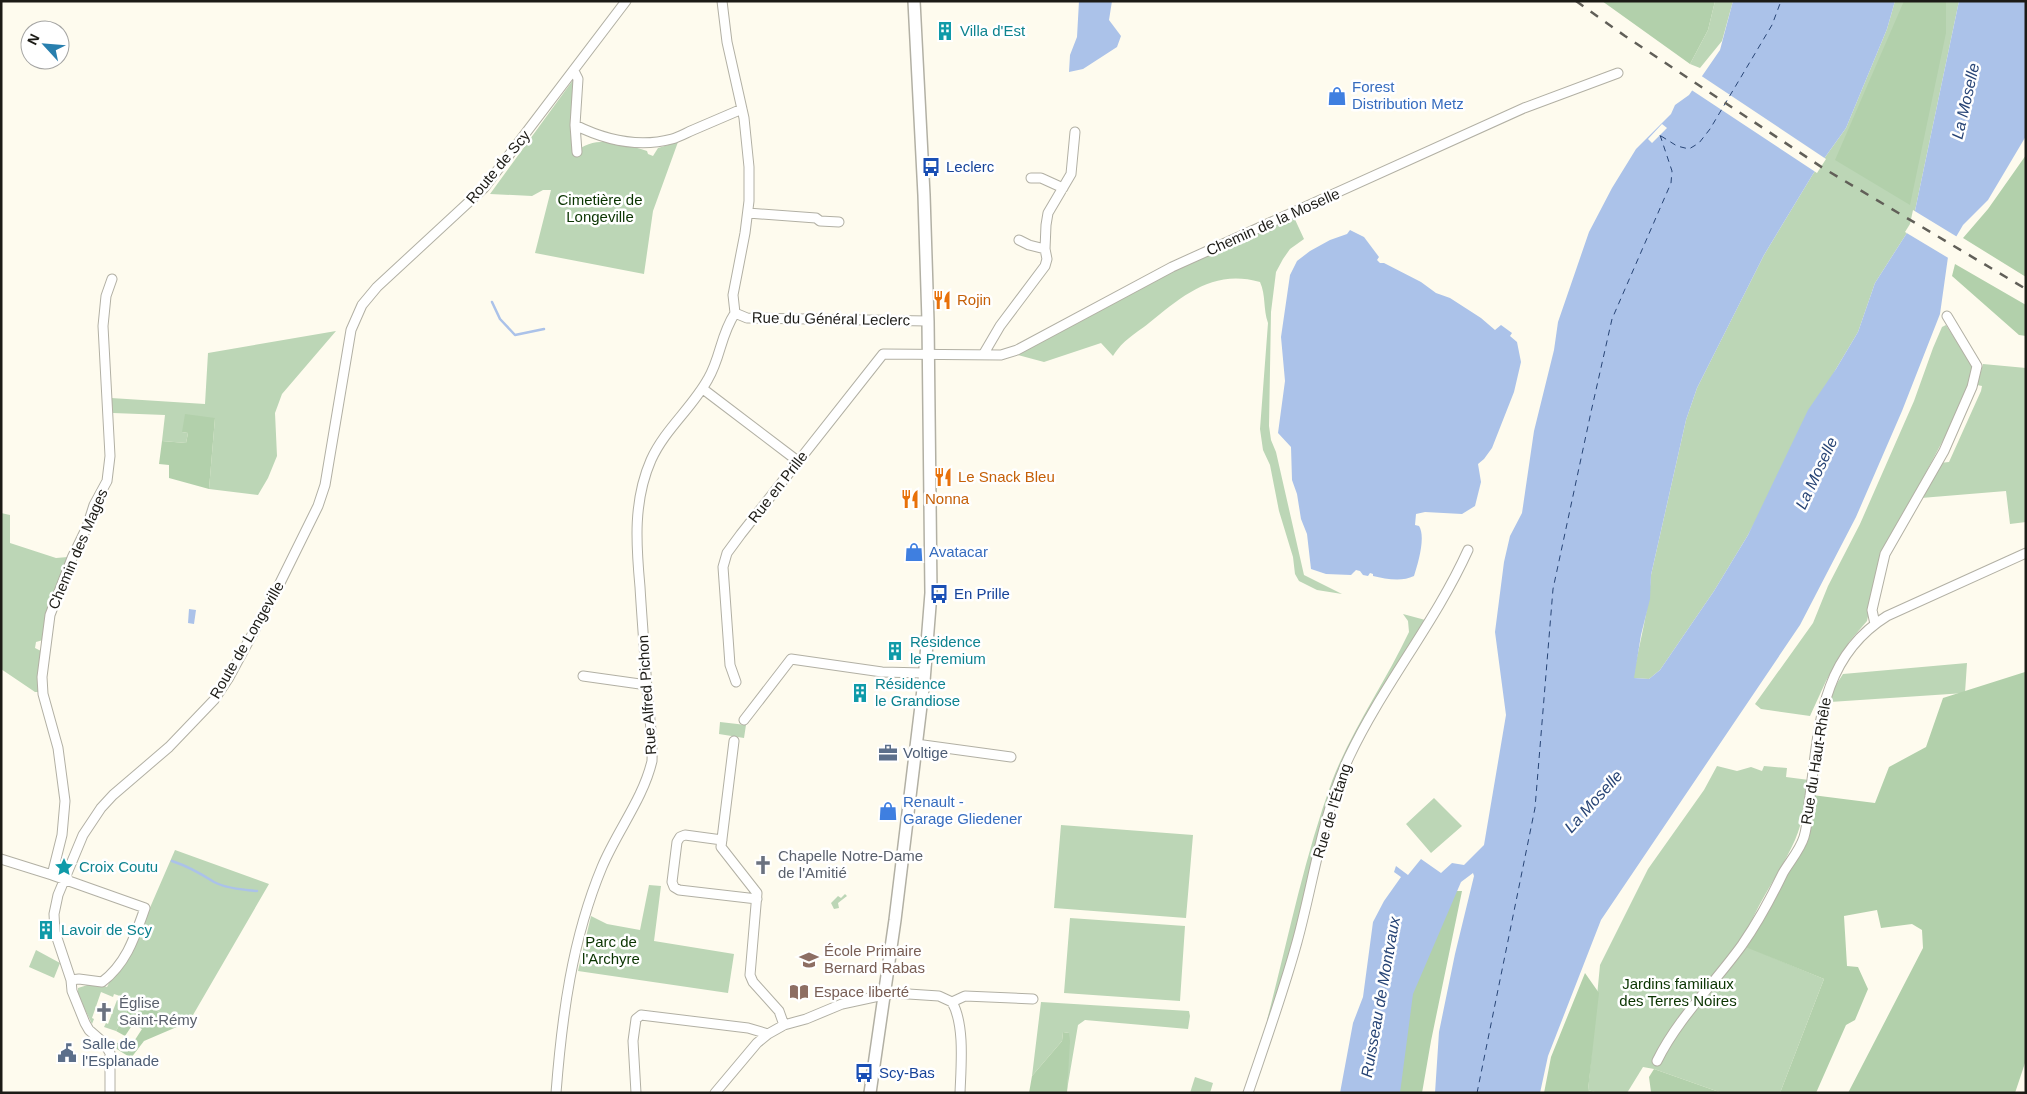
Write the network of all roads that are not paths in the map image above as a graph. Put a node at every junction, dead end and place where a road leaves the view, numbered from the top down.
1 (626, 1) edge
2 (722, 1) edge
3 (914, 1) edge
4 (574, 71) junction
5 (1618, 73) dead end
6 (742, 109) junction
7 (575, 125) junction
8 (1075, 132) dead end
9 (577, 152) dead end
10 (1030, 178) dead end
11 (1063, 188) junction
12 (748, 213) junction
13 (840, 222) dead end
14 (1019, 240) dead end
15 (1045, 249) junction
16 (112, 279) dead end
17 (735, 313) junction
18 (1946, 316) dead end
19 (355, 318) joint
20 (928, 322) junction
21 (928, 354) junction
22 (983, 355) junction
23 (703, 389) junction
24 (799, 462) junction
25 (1468, 550) dead end
26 (2026, 553) edge
27 (1875, 624) junction
28 (924, 673) junction
29 (583, 676) dead end
30 (736, 682) dead end
31 (647, 685) junction
32 (744, 720) dead end
33 (734, 741) dead end
34 (916, 744) junction
35 (1011, 757) dead end
36 (722, 840) junction
37 (1, 859) edge
38 (52, 875) junction
39 (65, 879) junction
40 (757, 899) junction
41 (71, 980) junction
42 (884, 994) junction
43 (1033, 999) dead end
44 (952, 1002) junction
45 (784, 1025) junction
46 (768, 1034) junction
47 (1657, 1061) dead end
48 (110, 1093) edge
49 (556, 1093) edge
50 (636, 1093) edge
51 (714, 1093) edge
52 (870, 1093) edge
53 (960, 1093) edge
54 (1248, 1093) edge

1 - 4 street, Route de Scy
2 - 6 street
3 - 20 main road
4 - 7 street
4 - 19 street, Route de Scy
5 - 22 street, Chemin de la Moselle
6 - 7 street
6 - 12 street
7 - 9 street
8 - 11 street
10 - 11 street
11 - 15 street
12 - 13 street
12 - 17 street
14 - 15 street
15 - 22 street
16 - 38 street, Chemin des Mages
17 - 20 street, Rue du Général Leclerc
17 - 23 street, Rue Alfred Pichon
18 - 27 street
19 - 39 street, Route de Longeville
20 - 21 main road
21 - 22 street, Chemin de la Moselle
21 - 24 street, Rue en Prille
21 - 28 main road
23 - 24 street
23 - 31 street, Rue Alfred Pichon
24 - 30 street, Rue en Prille
25 - 54 street, Rue de l'Étang
26 - 27 street, Rue du Haut-Rhêle
27 - 47 street, Rue du Haut-Rhêle
28 - 32 street
28 - 34 main road
29 - 31 street
31 - 49 street, Rue Alfred Pichon
33 - 36 street
34 - 35 street
34 - 42 main road
36 - 40 street
36 - 40 street
37 - 38 street
38 - 39 street
39 - 41 street, Route de Longeville
39 - 41 street
40 - 45 street
41 - 48 street, Route de Longeville
42 - 44 street
42 - 45 street
42 - 52 main road
43 - 44 street
44 - 53 street
45 - 46 street
46 - 50 street
46 - 51 street

